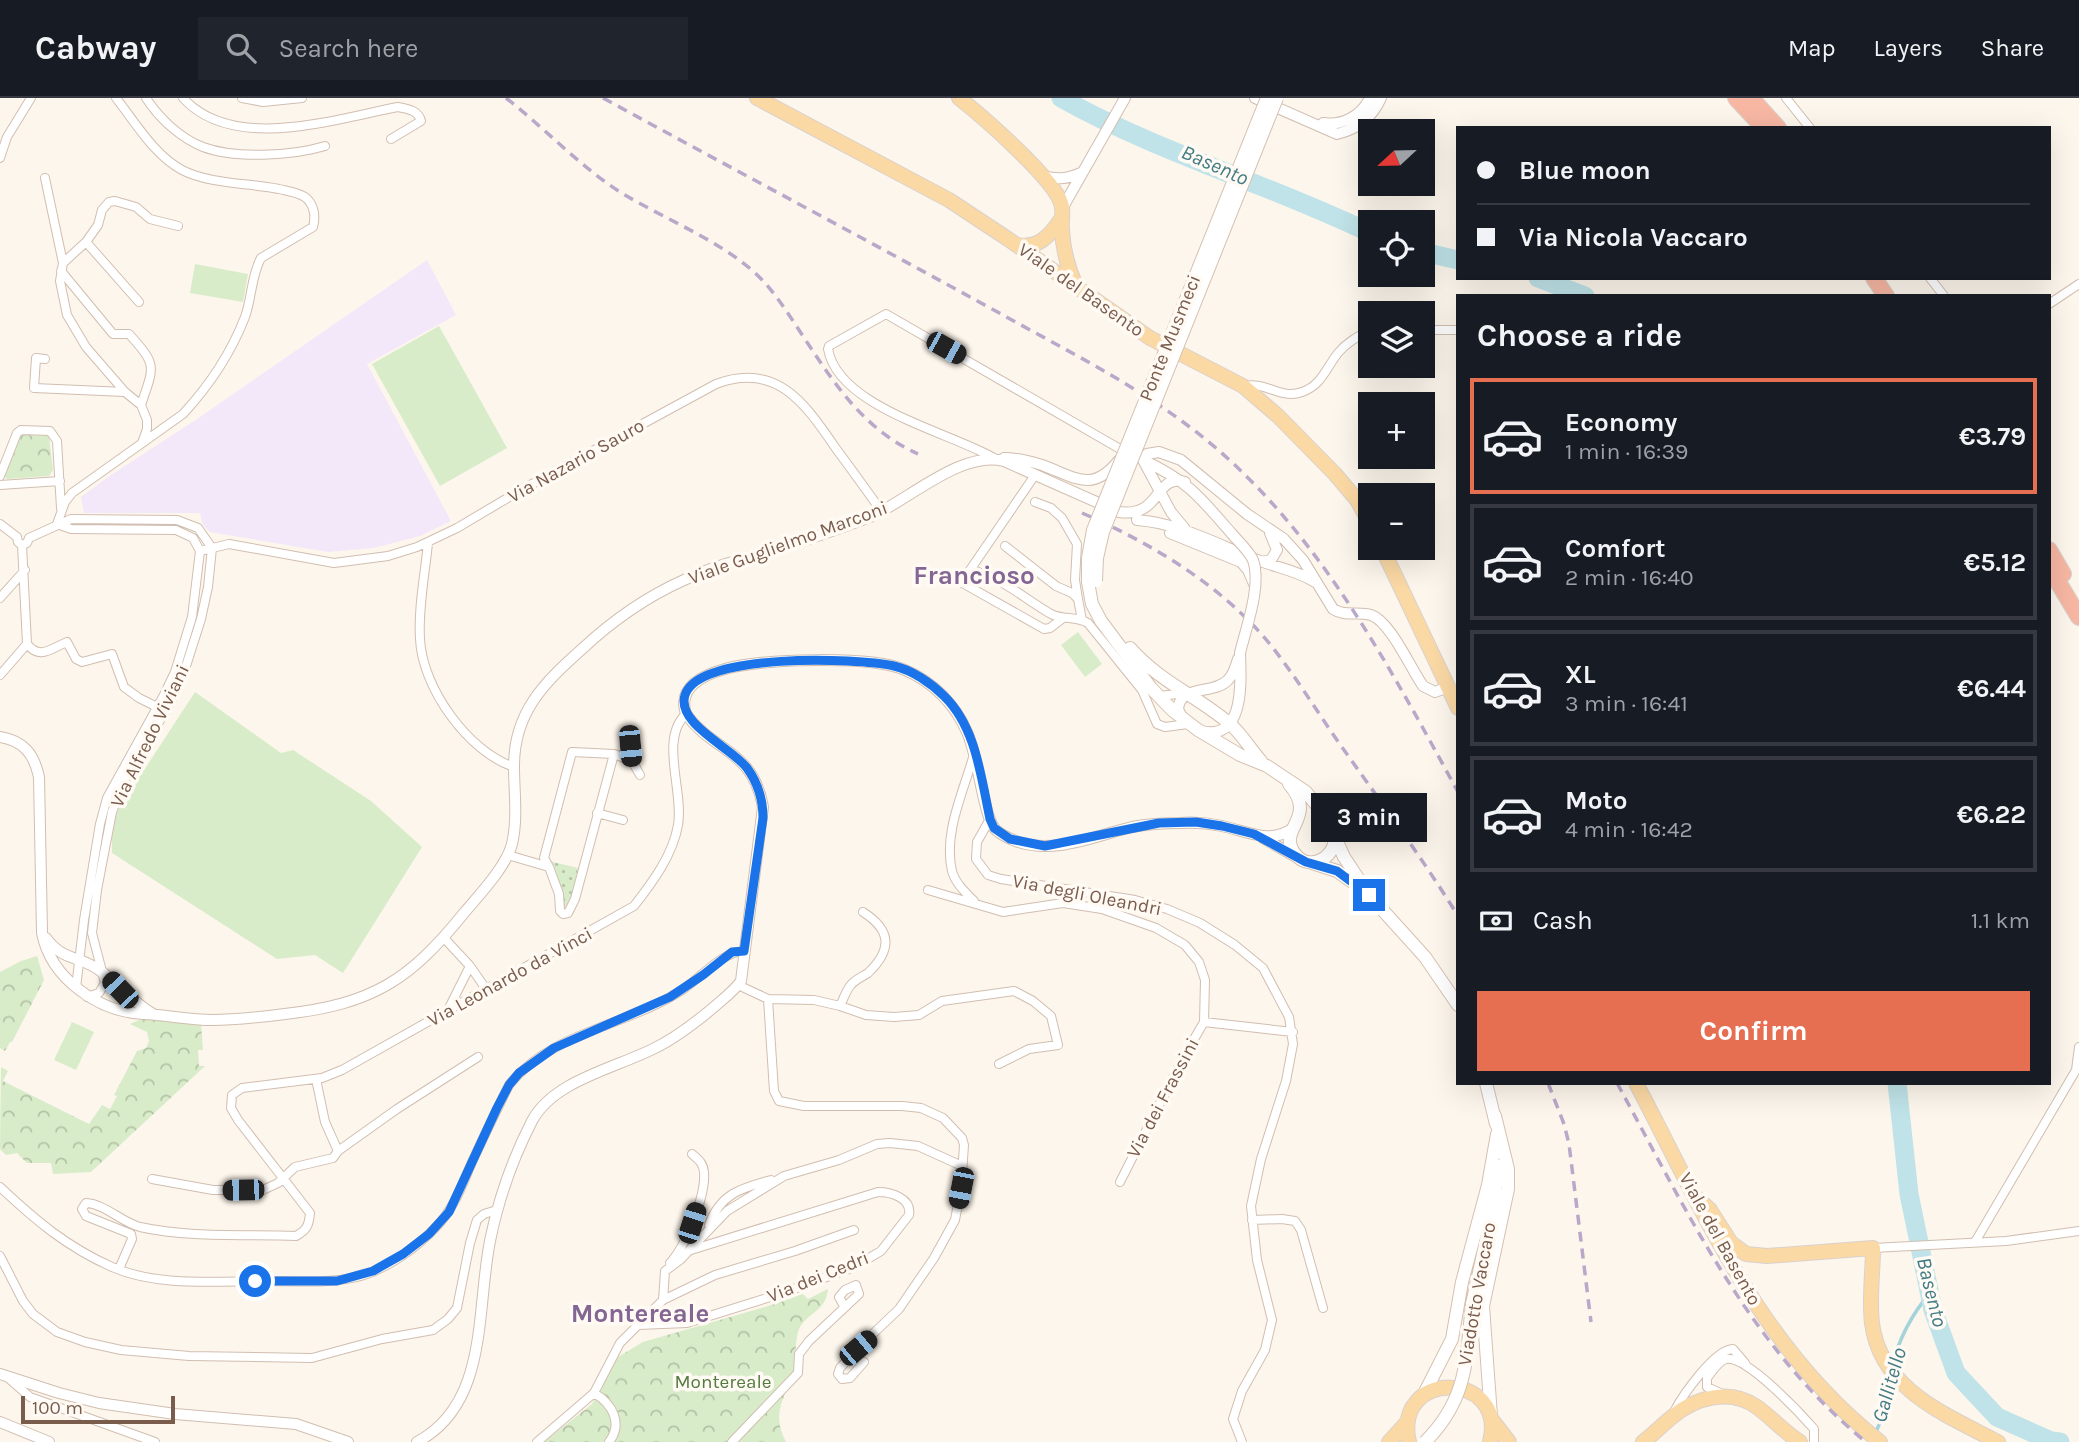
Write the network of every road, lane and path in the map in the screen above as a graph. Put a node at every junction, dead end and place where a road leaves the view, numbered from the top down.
1 (30, 98) edge
2 (116, 98) edge
3 (146, 98) edge
4 (183, 98) edge
5 (242, 98) edge
6 (302, 98) edge
7 (757, 98) edge
8 (959, 98) edge
9 (1133, 98) edge
10 (1255, 98) edge
11 (1267, 98) edge
12 (1277, 98) edge
13 (1370, 98) edge
14 (1381, 98) edge
15 (1735, 98) edge
16 (1751, 98) edge
17 (1786, 98) edge
18 (1124, 102) edge
19 (1313, 122) junction
20 (1762, 126) edge
21 (1776, 126) edge
22 (1808, 126) edge
23 (391, 139) dead end
24 (325, 146) dead end
25 (0, 158) edge
26 (1085, 171) junction
27 (1043, 176) junction
28 (45, 178) dead end
29 (1062, 213) junction
30 (178, 226) dead end
31 (86, 242) junction
32 (1017, 245) junction
33 (62, 267) junction
34 (1932, 280) edge
35 (2079, 284) edge
36 (1077, 289) junction
37 (1942, 294) edge
38 (139, 302) dead end
39 (2051, 303) edge
40 (1435, 330) edge
41 (1456, 330) edge
42 (1358, 337) edge
43 (44, 359) dead end
44 (1242, 386) junction
45 (125, 392) junction
46 (141, 405) junction
47 (142, 443) junction
48 (1119, 453) junction
49 (994, 458) junction
50 (1143, 460) junction
51 (1035, 475) junction
52 (0, 476) edge
53 (1153, 478) junction
54 (60, 481) junction
55 (1183, 482) junction
56 (0, 485) edge
57 (1160, 491) junction
58 (1035, 502) dead end
59 (1152, 502) junction
60 (1358, 502) edge
61 (1168, 508) junction
62 (61, 511) junction
63 (882, 512) junction
64 (1119, 512) junction
65 (1137, 520) junction
66 (0, 524) edge
67 (57, 524) junction
68 (1269, 530) junction
69 (1192, 534) junction
70 (17, 537) junction
71 (29, 538) junction
72 (428, 542) junction
73 (22, 545) junction
74 (1004, 546) dead end
75 (212, 548) junction
76 (200, 551) junction
77 (2051, 553) edge
78 (1388, 560) edge
79 (1262, 562) junction
80 (25, 570) junction
81 (2051, 570) edge
82 (950, 576) dead end
83 (1092, 582) junction
84 (1316, 583) junction
85 (1254, 593) junction
86 (0, 598) edge
87 (1078, 599) junction
88 (2079, 600) edge
89 (2079, 617) edge
90 (1063, 618) junction
91 (1082, 620) junction
92 (27, 644) junction
93 (1240, 653) junction
94 (0, 675) edge
95 (1448, 687) junction
96 (1142, 691) junction
97 (1187, 693) junction
98 (1158, 696) junction
99 (1456, 704) edge
100 (157, 707) junction
101 (686, 714) junction
102 (1230, 724) junction
103 (1190, 725) junction
104 (629, 732) dead end
105 (0, 737) edge
106 (974, 751) junction
107 (614, 754) junction
108 (632, 761) junction
109 (1267, 766) junction
110 (514, 767) junction
111 (640, 775) dead end
112 (1282, 776) junction
113 (597, 813) junction
114 (990, 819) junction
115 (623, 820) dead end
116 (1295, 825) junction
117 (1332, 829) junction
118 (1254, 834) junction
119 (508, 855) junction
120 (1303, 860) junction
121 (549, 867) junction
122 (928, 890) dead end
123 (1369, 895) junction
124 (976, 904) junction
125 (863, 912) dead end
126 (42, 933) junction
127 (444, 938) junction
128 (744, 951) junction
129 (81, 961) junction
130 (470, 966) junction
131 (103, 972) junction
132 (738, 985) junction
133 (76, 988) junction
134 (486, 989) junction
135 (87, 997) junction
136 (768, 999) junction
137 (1456, 1002) edge
138 (840, 1006) junction
139 (448, 1010) junction
140 (153, 1014) junction
141 (1205, 1022) junction
142 (1293, 1032) junction
143 (2079, 1047) edge
144 (478, 1057) dead end
145 (999, 1064) dead end
146 (316, 1079) junction
147 (1487, 1085) edge
148 (1637, 1085) edge
149 (1495, 1116) junction
150 (1497, 1134) junction
151 (338, 1151) junction
152 (692, 1154) dead end
153 (962, 1166) junction
154 (784, 1177) junction
155 (283, 1178) junction
156 (152, 1179) dead end
157 (1120, 1182) dead end
158 (0, 1187) edge
159 (1697, 1198) junction
160 (497, 1210) junction
161 (1252, 1220) junction
162 (853, 1230) dead end
163 (707, 1231) junction
164 (2079, 1231) edge
165 (1975, 1242) junction
166 (1873, 1248) junction
167 (690, 1251) junction
168 (1746, 1254) junction
169 (0, 1256) edge
170 (119, 1269) junction
171 (665, 1271) junction
172 (1742, 1283) junction
173 (663, 1300) junction
174 (844, 1306) dead end
175 (1323, 1308) dead end
176 (638, 1325) junction
177 (864, 1362) dead end
178 (1745, 1363) junction
179 (3, 1375) edge
180 (594, 1393) junction
181 (1423, 1396) junction
182 (1728, 1396) junction
183 (1671, 1417) junction
184 (1408, 1420) junction
185 (1492, 1420) junction
186 (0, 1422) edge
187 (1790, 1438) edge
188 (50, 1442) edge
189 (155, 1442) edge
190 (348, 1442) edge
191 (417, 1442) edge
192 (537, 1442) edge
193 (609, 1442) edge
194 (732, 1442) edge
195 (1242, 1442) edge
196 (1389, 1442) edge
197 (1409, 1442) edge
198 (1425, 1442) edge
199 (1490, 1442) edge
200 (1509, 1442) edge
201 (1643, 1442) edge
202 (1800, 1442) edge
203 (1814, 1442) edge
204 (1880, 1442) edge
205 (1998, 1442) edge

1 - 25 street
2 - 47 street
3 - 24 street
4 - 23 street
5 - 6 street
7 - 32 main road, Viale del Basento
8 - 27 main road
9 - 18 street
10 - 19 street
11 - 48 main road, Ponte Musmeci, bridge
12 - 83 main road, Ponte Musmeci, bridge
13 - 19 street
14 - 19 street
15 - 20 highway
16 - 21 highway
17 - 22 street
18 - 26 street
26 - 27 street
26 - 29 street
27 - 29 main road
28 - 33 street
29 - 32 main road
29 - 36 main road
30 - 31 street
31 - 33 street
31 - 38 street
32 - 36 main road, Viale del Basento
33 - 45 street
33 - 46 street
34 - 37 street
35 - 39 street
36 - 44 main road, Viale del Basento
40 - 41 street
42 - 44 street
43 - 45 street
44 - 60 main road, Viale del Basento
45 - 46 street
46 - 47 street
47 - 62 street
48 - 49 street
48 - 49 street
48 - 50 street
48 - 83 main road, Ponte Musmeci, bridge
49 - 51 street
49 - 63 street, Viale Guglielmo Marconi
50 - 53 street
50 - 55 street
50 - 68 street
51 - 64 street
51 - 90 street
52 - 54 street
53 - 57 street
53 - 59 street
54 - 56 street
54 - 62 street
55 - 57 street
55 - 61 street
55 - 85 street, bridge
57 - 59 street
57 - 61 street
58 - 87 street
59 - 64 street
61 - 69 street
62 - 67 street
63 - 72 street, Via Nazario Sauro
63 - 110 street, Viale Guglielmo Marconi
64 - 65 street
65 - 69 street
65 - 85 street, bridge
66 - 70 street
67 - 71 street
67 - 75 street
67 - 76 street
68 - 79 street
68 - 84 street
69 - 79 street
70 - 71 street
70 - 73 street
71 - 73 street
72 - 75 street, Via Nazario Sauro
72 - 110 street
73 - 80 street
74 - 87 street
75 - 76 street, Via Nazario Sauro
75 - 131 street, Via Alfredo Viviani
76 - 100 street, Via Alfredo Viviani
77 - 88 highway
78 - 95 main road
79 - 84 street
80 - 86 street
80 - 92 street
81 - 89 highway
82 - 90 street
83 - 97 main road
83 - 98 main road
84 - 95 street
85 - 93 street, bridge
87 - 91 street
90 - 91 street
91 - 96 street
92 - 94 street
92 - 100 street
93 - 97 street
93 - 102 street
95 - 99 main road
96 - 98 street
96 - 103 street
97 - 98 street
97 - 102 main road
97 - 103 street
98 - 103 main road
100 - 129 street, Via Alfredo Viviani
101 - 106 street
101 - 128 street
101 - 134 street, Via Leonardo da Vinci
102 - 103 street
102 - 109 main road
103 - 109 main road
104 - 108 street
105 - 126 street, Viale Guglielmo Marconi
106 - 114 street
106 - 124 street
107 - 108 street
107 - 113 street
107 - 121 street
108 - 111 street
109 - 112 main road
110 - 119 street, Viale Guglielmo Marconi
112 - 116 main road
112 - 117 main road
113 - 115 street
113 - 121 street
114 - 118 street
114 - 142 street, Via degli Oleandri
116 - 117 main road
116 - 118 street
116 - 120 main road
117 - 120 main road
117 - 123 main road
118 - 120 street
119 - 121 street
119 - 127 street, Viale Guglielmo Marconi
120 - 123 main road
122 - 124 street, Via dei Frassini
123 - 137 main road
124 - 141 street, Via dei Frassini
125 - 138 street
126 - 129 street
126 - 133 street, Viale Guglielmo Marconi
127 - 130 street, Via Leonardo da Vinci
127 - 140 street, Viale Guglielmo Marconi
128 - 132 street
128 - 170 street
129 - 131 street
129 - 133 street, Via Alfredo Viviani
130 - 134 street, Via Leonardo da Vinci
130 - 139 street
131 - 135 street
131 - 140 street
132 - 136 street
132 - 160 street
133 - 135 street, Viale Guglielmo Marconi
134 - 139 street, Via Leonardo da Vinci
135 - 140 street, Viale Guglielmo Marconi
136 - 138 street
136 - 153 street
138 - 145 street
139 - 146 street, Via Leonardo da Vinci
141 - 142 street
141 - 157 street, Via dei Frassini
142 - 161 street, Via degli Oleandri
143 - 165 street
144 - 151 street
146 - 151 street
146 - 155 street, Via Leonardo da Vinci
147 - 149 main road
148 - 159 main road, Viale del Basento
149 - 150 main road
149 - 185 main road
150 - 181 main road
150 - 198 main road, Viadotto Vaccaro, bridge
151 - 155 street
152 - 171 street
153 - 154 street
153 - 177 street
154 - 163 street
154 - 163 street
155 - 156 street
155 - 170 street
158 - 170 street
159 - 168 main road
159 - 172 main road, Viale del Basento
160 - 169 street
160 - 191 street
161 - 175 street
161 - 195 street, Via degli Oleandri
162 - 173 street
163 - 167 street
164 - 165 street
165 - 166 street
166 - 168 main road
166 - 205 main road
167 - 171 street
167 - 176 street, Via dei Cedri
168 - 172 main road
171 - 173 street
172 - 204 main road, Viale del Basento
173 - 176 street
174 - 194 street
176 - 180 street
178 - 182 street
178 - 183 street
178 - 203 street
179 - 189 street
179 - 190 street
180 - 192 street
180 - 193 street
181 - 184 main road
181 - 185 main road
182 - 183 main road
182 - 187 main road
183 - 201 main road
184 - 196 main road
184 - 197 main road
185 - 199 main road
185 - 200 main road
186 - 188 street
187 - 202 main road

